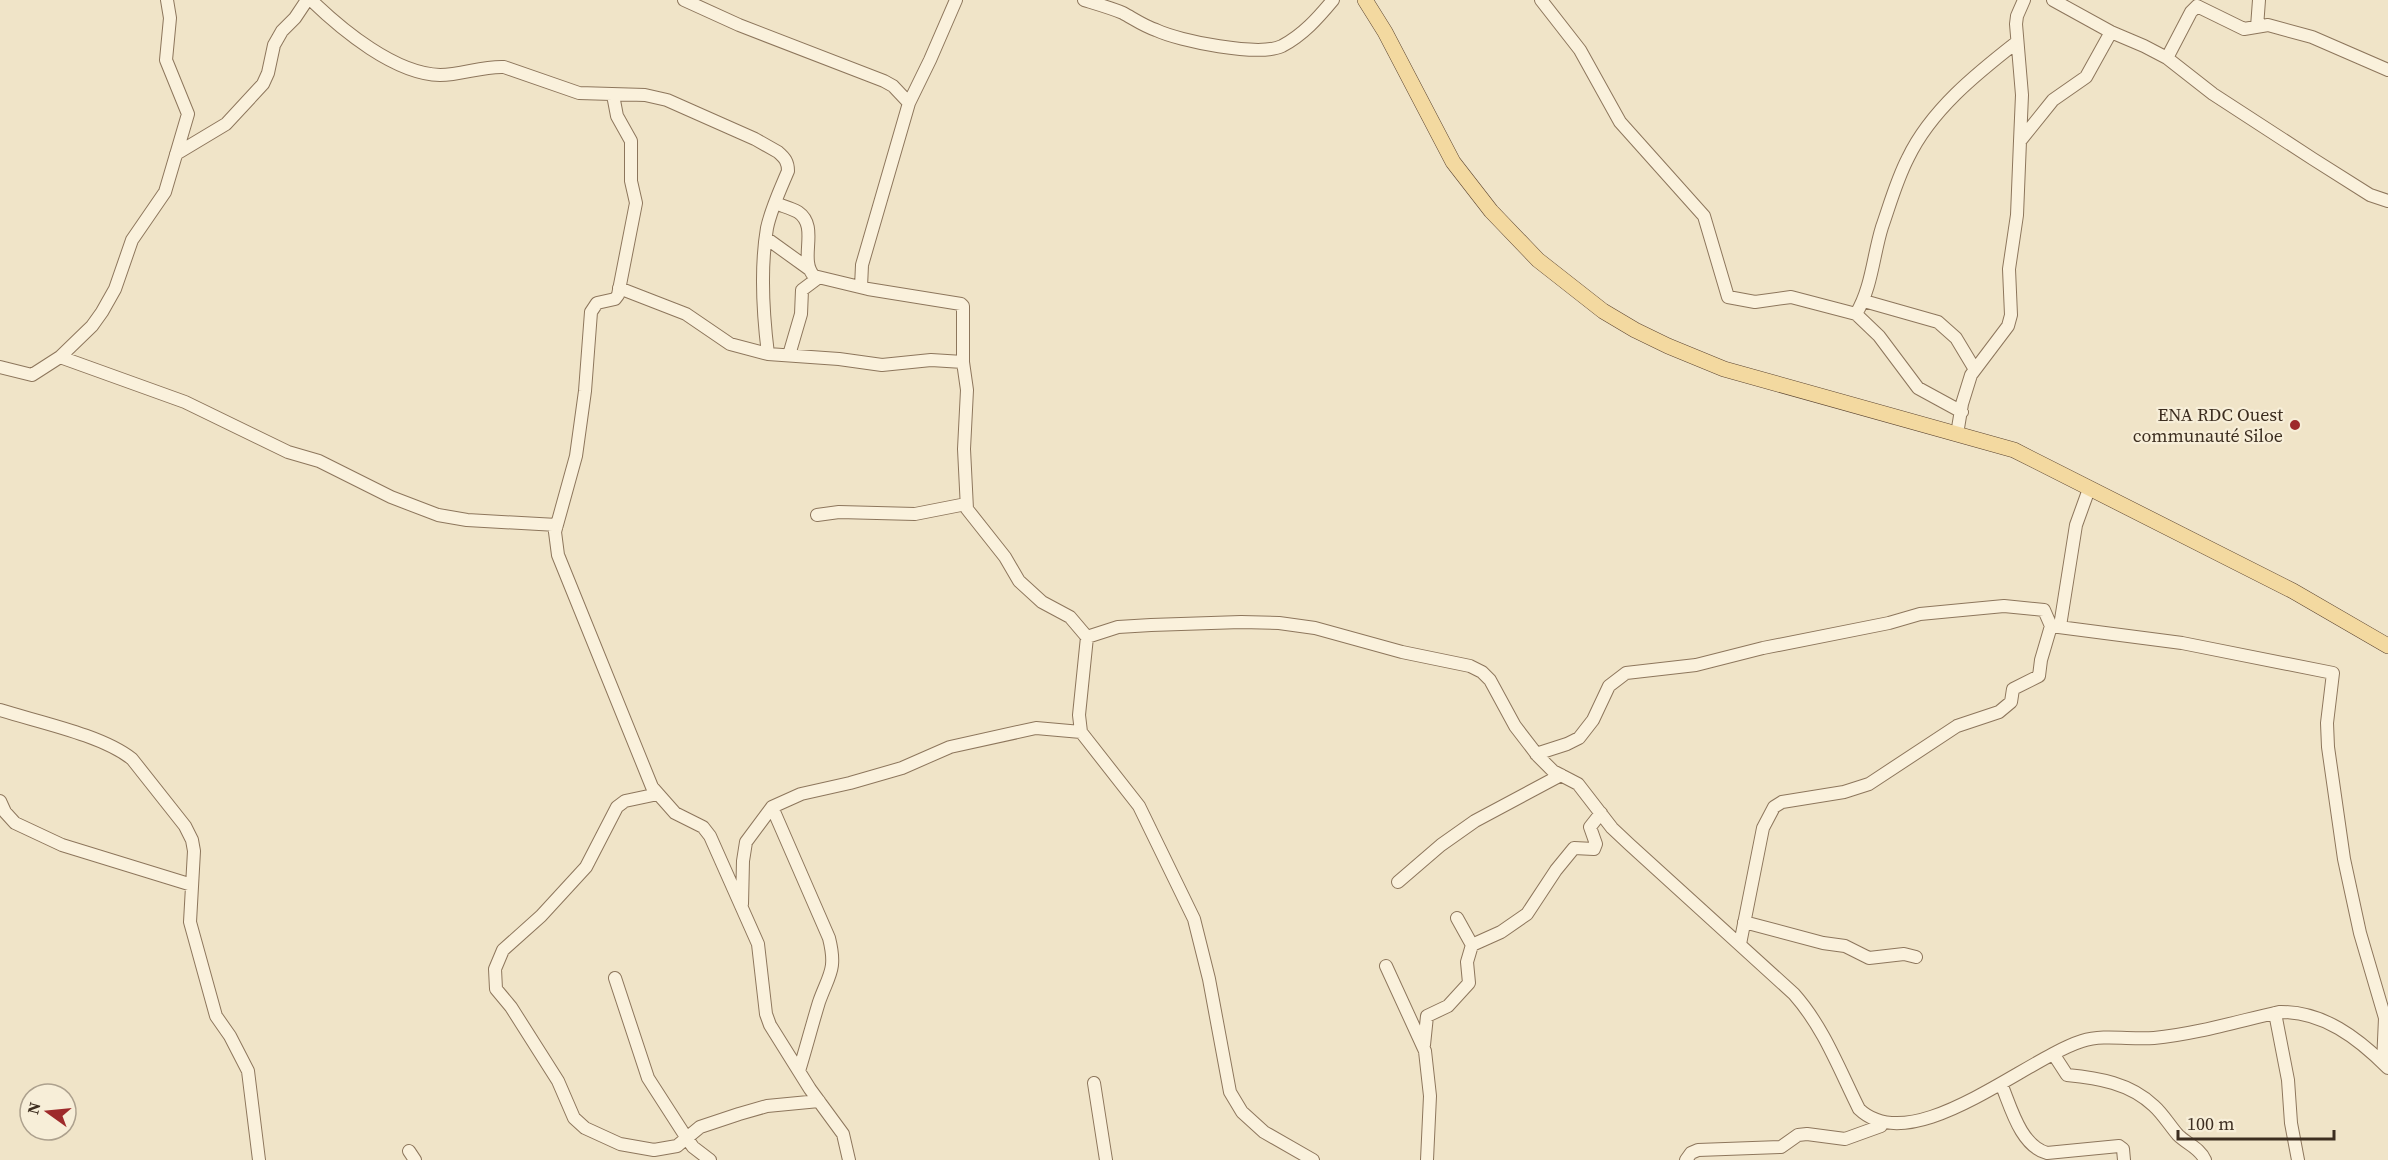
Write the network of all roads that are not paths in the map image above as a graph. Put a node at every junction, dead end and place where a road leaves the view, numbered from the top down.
1 (167, 0) edge
2 (309, 0) edge
3 (684, 0) edge
4 (956, 0) edge
5 (1084, 0) edge
6 (1333, 0) edge
7 (1365, 0) edge
8 (1541, 0) edge
9 (2024, 0) edge
10 (2053, 0) edge
11 (2259, 0) edge
12 (2257, 27) junction
13 (2111, 32) junction
14 (2017, 42) junction
15 (2166, 58) junction
16 (2388, 70) edge
17 (613, 95) junction
18 (909, 103) junction
19 (2020, 141) junction
20 (176, 154) junction
21 (2388, 201) edge
22 (775, 204) junction
23 (766, 238) junction
24 (808, 269) junction
25 (818, 278) junction
26 (861, 287) junction
27 (619, 288) junction
28 (1864, 301) junction
29 (1856, 314) junction
30 (768, 354) junction
31 (789, 355) junction
32 (60, 357) junction
33 (963, 362) junction
34 (0, 367) edge
35 (1974, 368) junction
36 (1962, 412) junction
37 (1957, 434) junction
38 (2090, 489) junction
39 (966, 504) junction
40 (818, 515) dead end
41 (557, 525) junction
42 (2056, 626) junction
43 (1087, 637) junction
44 (2388, 646) edge
45 (0, 710) edge
46 (1081, 732) junction
47 (1536, 754) junction
48 (1561, 775) junction
49 (657, 794) junction
50 (2, 807) edge
51 (772, 807) junction
52 (1601, 813) junction
53 (1398, 882) dead end
54 (192, 885) junction
55 (741, 909) junction
56 (1457, 918) dead end
57 (1744, 922) junction
58 (1740, 944) junction
59 (1472, 945) junction
60 (1916, 957) dead end
61 (1386, 966) dead end
62 (615, 978) dead end
63 (2275, 1013) junction
64 (1424, 1047) junction
65 (2054, 1055) junction
66 (2386, 1065) edge
67 (799, 1071) junction
68 (1094, 1083) dead end
69 (2002, 1086) junction
70 (819, 1101) junction
71 (1881, 1126) junction
72 (686, 1137) junction
73 (259, 1160) edge
74 (710, 1160) edge
75 (849, 1160) edge
76 (1106, 1160) edge
77 (1313, 1160) edge
78 (1427, 1160) edge
79 (1686, 1160) edge
80 (2124, 1160) edge
81 (2205, 1160) edge
82 (2298, 1160) edge

1 - 20 street
2 - 17 street
2 - 20 street
3 - 18 street
4 - 18 street
5 - 6 street
7 - 37 main road
8 - 29 street
9 - 14 street
10 - 13 street
11 - 12 street
12 - 15 street
12 - 16 street
13 - 15 street
13 - 19 street
14 - 19 street
14 - 28 street
15 - 21 street
17 - 22 street
17 - 27 street
18 - 26 street
19 - 35 street
20 - 32 street
22 - 23 street
22 - 24 street
23 - 24 street
23 - 30 street
24 - 25 street
25 - 26 street
25 - 31 street
26 - 33 street
27 - 30 street
27 - 41 street
28 - 29 street
28 - 35 street
29 - 36 street
30 - 31 street
31 - 33 street
32 - 34 street
32 - 41 street
33 - 39 street
35 - 36 street
36 - 37 street
37 - 38 main road
38 - 42 street
38 - 44 main road
39 - 40 street
39 - 43 street
41 - 49 street
42 - 47 street
42 - 57 street
42 - 66 street
43 - 46 street
43 - 47 street
45 - 54 street
46 - 51 street
46 - 77 street
47 - 48 street
48 - 52 street
48 - 53 street
49 - 55 street
49 - 72 street
50 - 54 street
51 - 55 street
51 - 67 street
52 - 58 street
52 - 59 street
54 - 73 street
55 - 67 street
56 - 59 street
57 - 58 street
57 - 60 street
58 - 71 street
59 - 64 street
61 - 64 street
62 - 72 street
63 - 65 street
63 - 66 street
63 - 82 street
64 - 78 street
65 - 69 street
65 - 81 street
67 - 70 street
68 - 76 street
69 - 71 street
69 - 80 street
70 - 72 street
70 - 75 street
71 - 79 street
72 - 74 street

